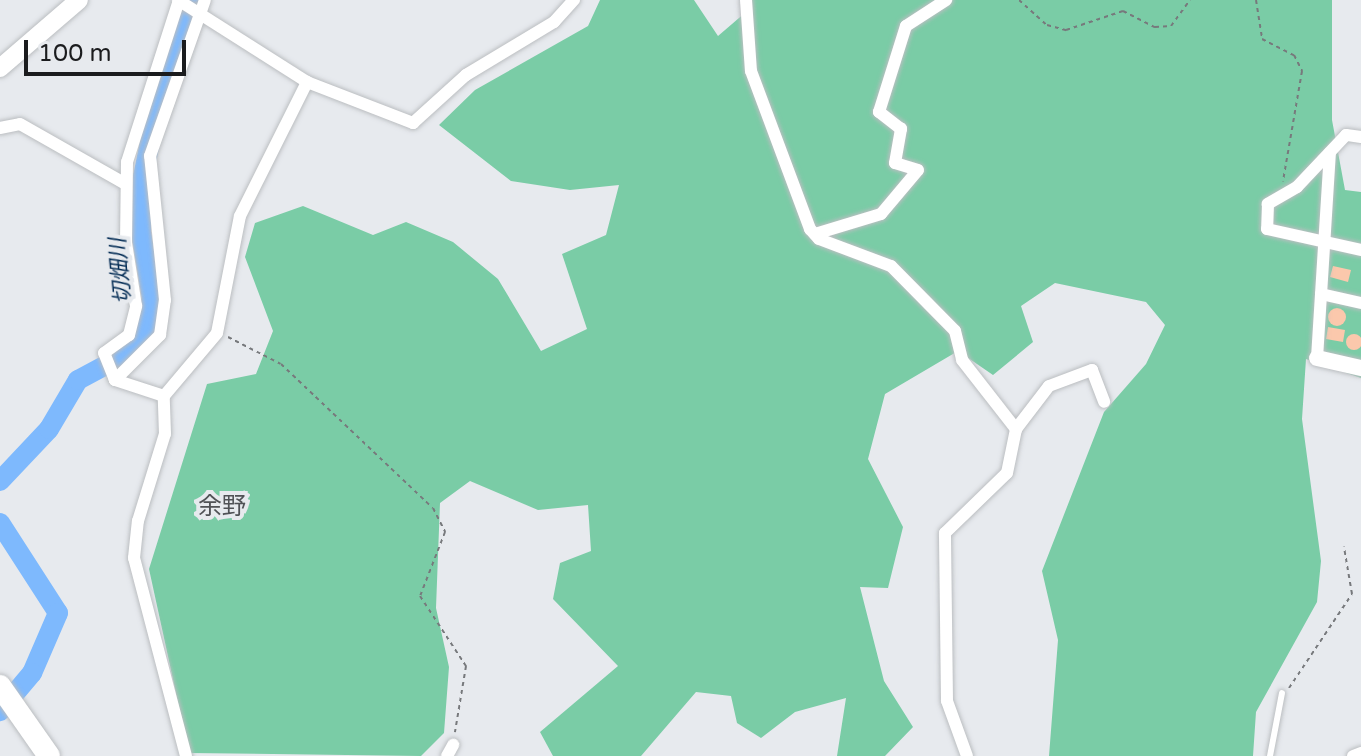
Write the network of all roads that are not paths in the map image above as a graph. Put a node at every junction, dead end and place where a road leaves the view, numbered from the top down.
1 (79, 0) edge
2 (178, 0) edge
3 (205, 0) edge
4 (574, 0) edge
5 (746, 0) edge
6 (946, 0) edge
7 (195, 17) junction
8 (0, 68) edge
9 (307, 82) junction
10 (0, 128) edge
11 (1361, 137) edge
12 (1330, 152) junction
13 (124, 183) junction
14 (815, 234) junction
15 (1325, 243) junction
16 (1361, 250) edge
17 (1321, 294) junction
18 (1361, 303) edge
19 (1317, 358) joint
20 (1361, 368) edge
21 (115, 380) junction
22 (164, 396) junction
23 (1104, 402) dead end
24 (1016, 429) junction
25 (7, 692) edge
26 (1282, 693) road end
27 (1361, 753) edge
28 (49, 756) edge
29 (186, 756) edge
30 (967, 756) edge
31 (1270, 756) edge
32 (1353, 756) edge

1 - 8 main road
2 - 7 street
2 - 13 street
3 - 7 street
4 - 9 street
5 - 14 street
6 - 14 street
7 - 9 street
7 - 21 street
9 - 22 street
10 - 13 street
11 - 12 street
12 - 15 street
12 - 15 street
13 - 21 street
14 - 24 street
15 - 16 street
15 - 17 street
17 - 18 street
17 - 19 street
19 - 20 street
21 - 22 street
22 - 29 street
23 - 24 street
24 - 30 street
25 - 28 highway
26 - 31 lane
27 - 32 street

